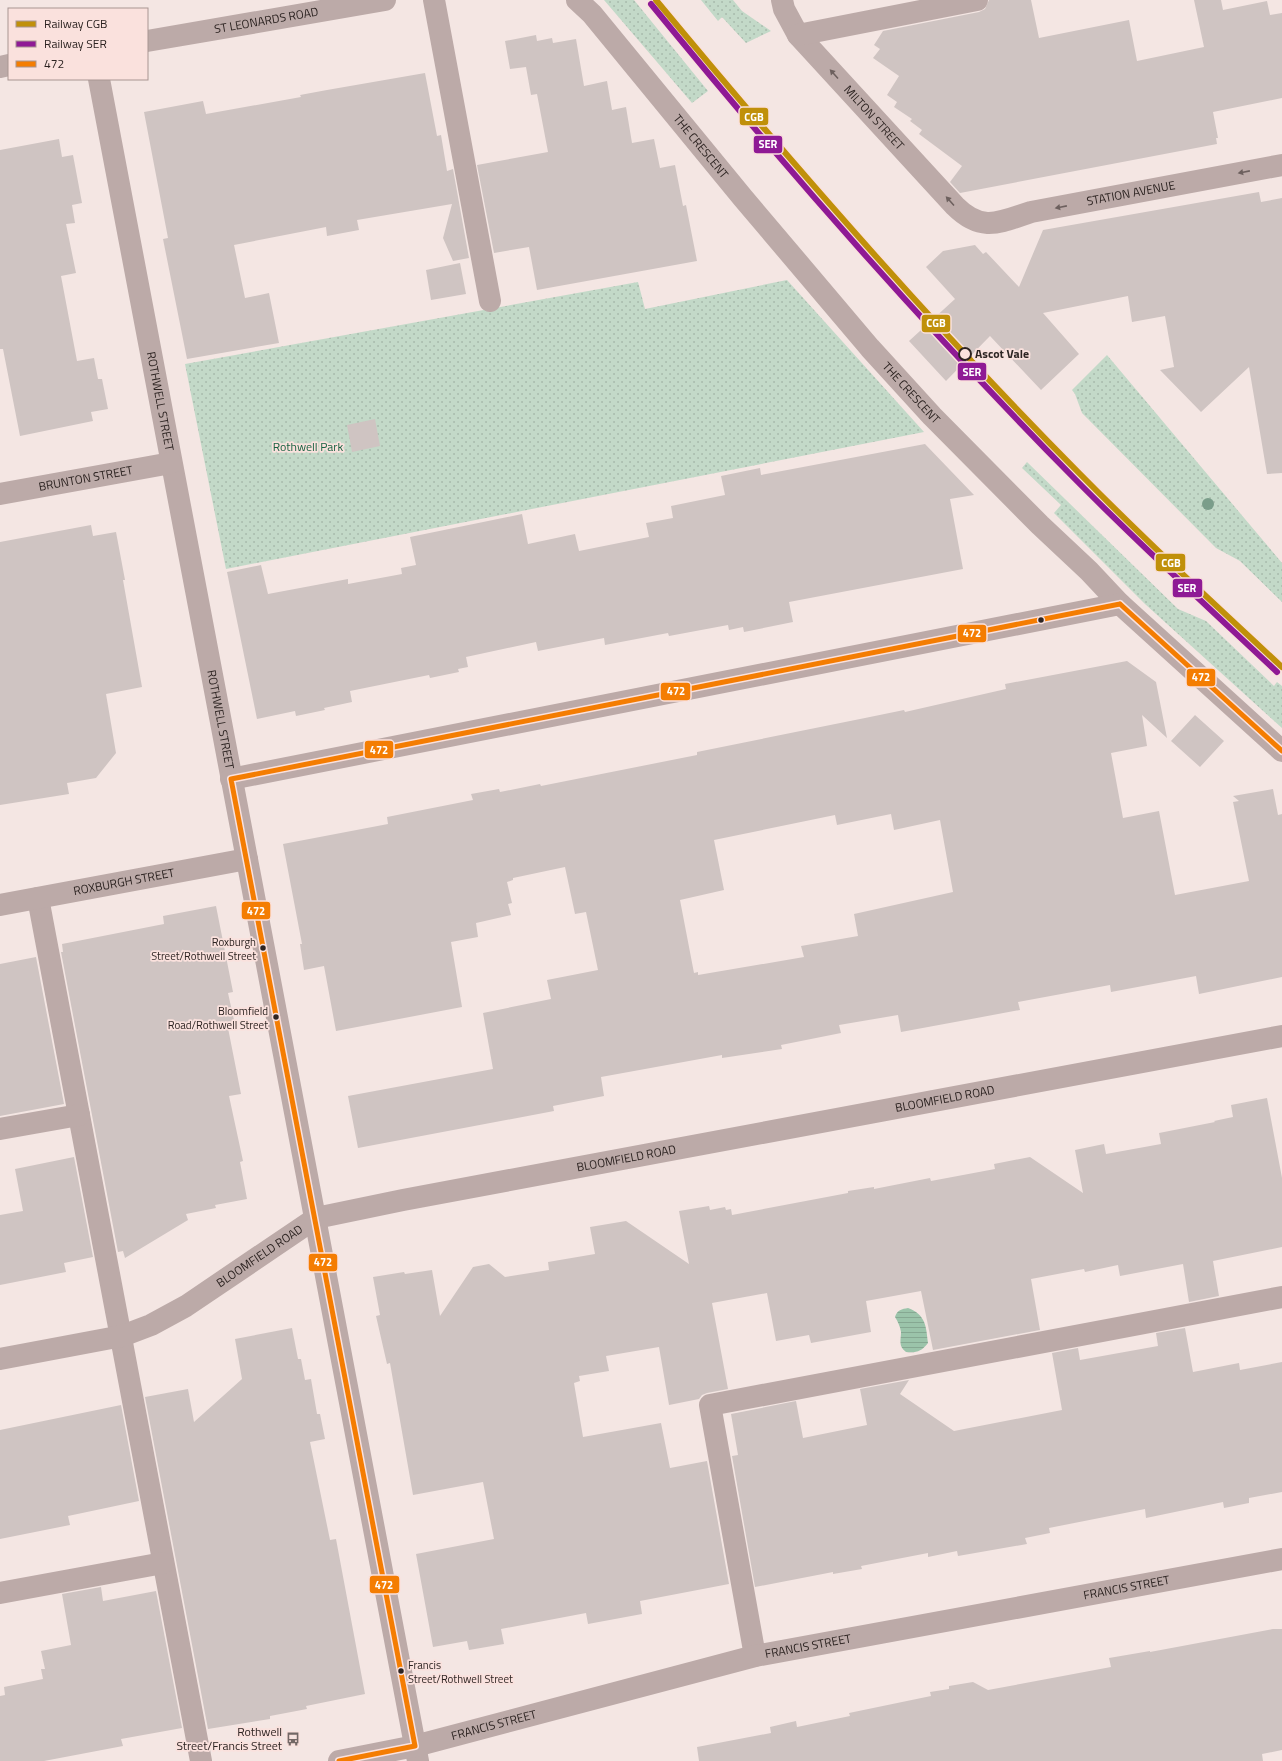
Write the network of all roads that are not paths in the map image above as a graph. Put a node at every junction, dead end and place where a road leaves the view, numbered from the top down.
1 (385, 0) edge
2 (434, 0) edge
3 (577, 0) edge
4 (782, 0) edge
5 (977, 0) edge
6 (798, 35) junction
7 (148, 41) edge
8 (99, 80) edge
9 (1282, 165) edge
10 (981, 223) joint
11 (490, 301) dead end
12 (171, 464) junction
13 (0, 494) edge
14 (1120, 604) junction
15 (1282, 751) edge
16 (231, 779) junction
17 (247, 859) junction
18 (38, 898) junction
19 (0, 905) edge
20 (1282, 1036) edge
21 (80, 1115) junction
22 (0, 1129) edge
23 (316, 1218) junction
24 (1282, 1297) edge
25 (122, 1336) junction
26 (0, 1359) edge
27 (1282, 1559) edge
28 (164, 1563) junction
29 (0, 1593) edge
30 (755, 1656) junction
31 (417, 1753) edge
32 (201, 1761) edge
33 (339, 1761) edge

1 - 7 street, ST LEONARDS ROAD
2 - 11 street
3 - 14 street, THE CRESCENT
4 - 6 street, MILTON STREET
5 - 6 street
10 -> 6 street, MILTON STREET
8 - 12 street, ROTHWELL STREET
9 -> 10 street, STATION AVENUE
12 - 13 street, BRUNTON STREET
12 - 16 street, ROTHWELL STREET
14 - 15 street, THE CRESCENT
14 - 16 street
16 - 17 street, ROTHWELL STREET
17 - 18 street, ROXBURGH STREET
17 - 23 street, ROTHWELL STREET
18 - 19 street, ROXBURGH STREET
18 - 21 street
20 - 23 street, BLOOMFIELD ROAD
21 - 22 street
21 - 25 street
23 - 25 street, BLOOMFIELD ROAD
23 - 31 street, ROTHWELL STREET
24 - 30 street
25 - 26 street, BLOOMFIELD ROAD
25 - 28 street
27 - 30 street, FRANCIS STREET
28 - 29 street
28 - 32 street
30 - 31 street, FRANCIS STREET
31 - 33 street, FRANCIS STREET

